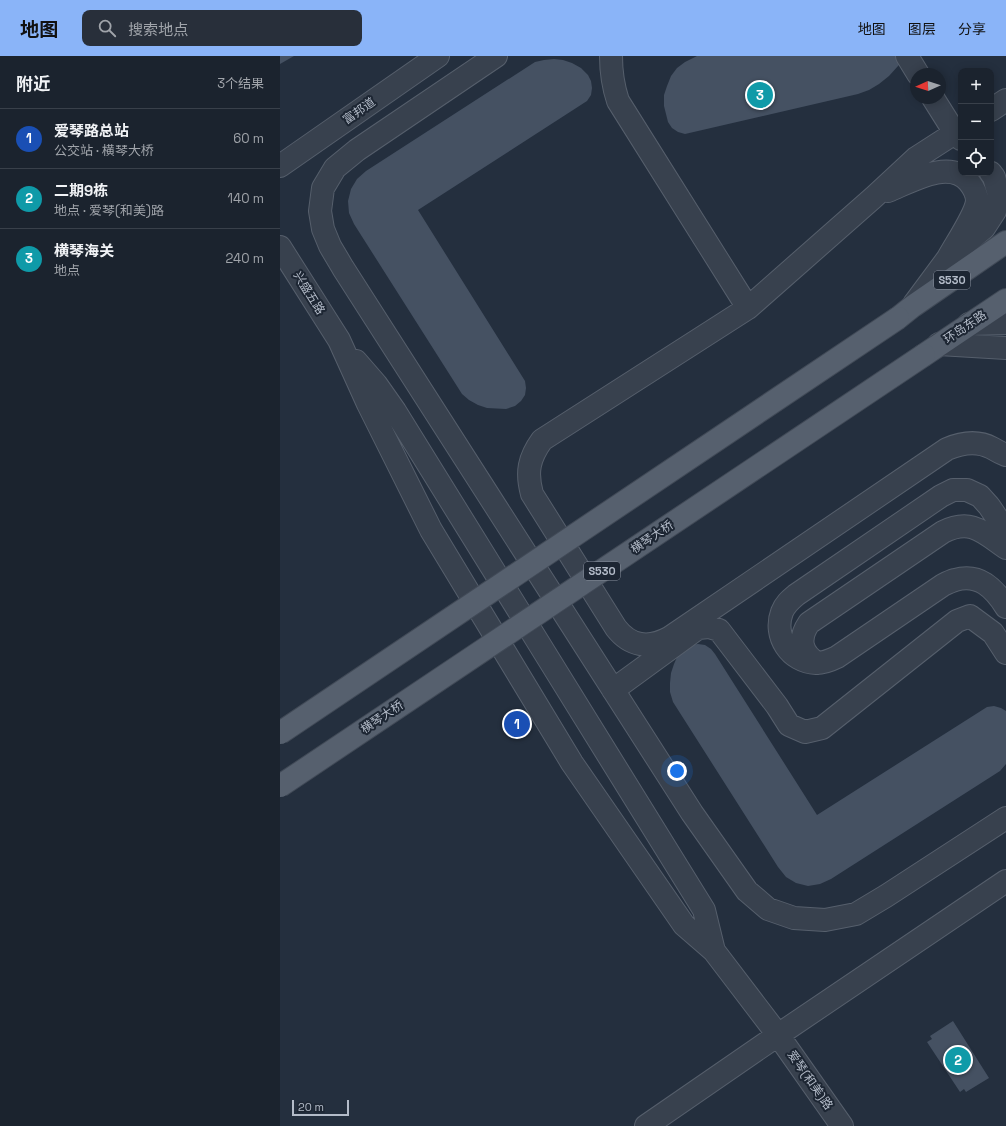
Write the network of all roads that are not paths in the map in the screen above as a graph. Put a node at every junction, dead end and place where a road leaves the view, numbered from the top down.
1 (438, 56) edge
2 (496, 56) edge
3 (611, 56) edge
4 (907, 56) edge
5 (914, 68) edge
6 (1006, 100) edge
7 (938, 104) edge
8 (994, 108) edge
9 (958, 133) edge
10 (958, 135) edge
11 (280, 166) edge
12 (993, 176) edge
13 (874, 197) junction
14 (1006, 242) edge
15 (280, 246) edge
16 (948, 258) junction
17 (1006, 300) edge
18 (748, 308) junction
19 (905, 312) junction
20 (1006, 323) edge
21 (969, 324) junction
22 (339, 340) junction
23 (1006, 348) edge
24 (931, 350) junction
25 (1006, 455) edge
26 (1006, 531) edge
27 (1006, 548) edge
28 (1006, 606) edge
29 (1006, 653) edge
30 (817, 663) junction
31 (613, 690) junction
32 (280, 733) edge
33 (280, 786) edge
34 (1006, 818) edge
35 (1006, 881) edge
36 (714, 951) junction
37 (778, 1035) junction
38 (646, 1126) edge
39 (842, 1126) edge

1 - 11 street, 富邦道
2 - 31 street
3 - 18 street
4 - 5 street
6 - 8 street
7 - 9 street
10 - 13 street
12 - 16 street
13 - 16 street
13 - 18 street
14 - 19 main road, S530
15 - 22 street, 兴盛五路
16 - 19 street
17 - 21 main road, 环岛东路 / S530
18 - 25 street
19 - 32 main road, S530, bridge
20 - 21 street
21 - 24 main road, 环岛东路 / S530
22 - 36 street
22 - 36 street
23 - 24 street
24 - 33 main road, 横琴大桥 / S530, bridge
26 - 30 street
27 - 30 street
28 - 30 street
29 - 31 street
31 - 34 street
35 - 37 street
36 - 37 street, 爱琴(和美)路
37 - 38 street
37 - 39 street, 爱琴(和美)路

